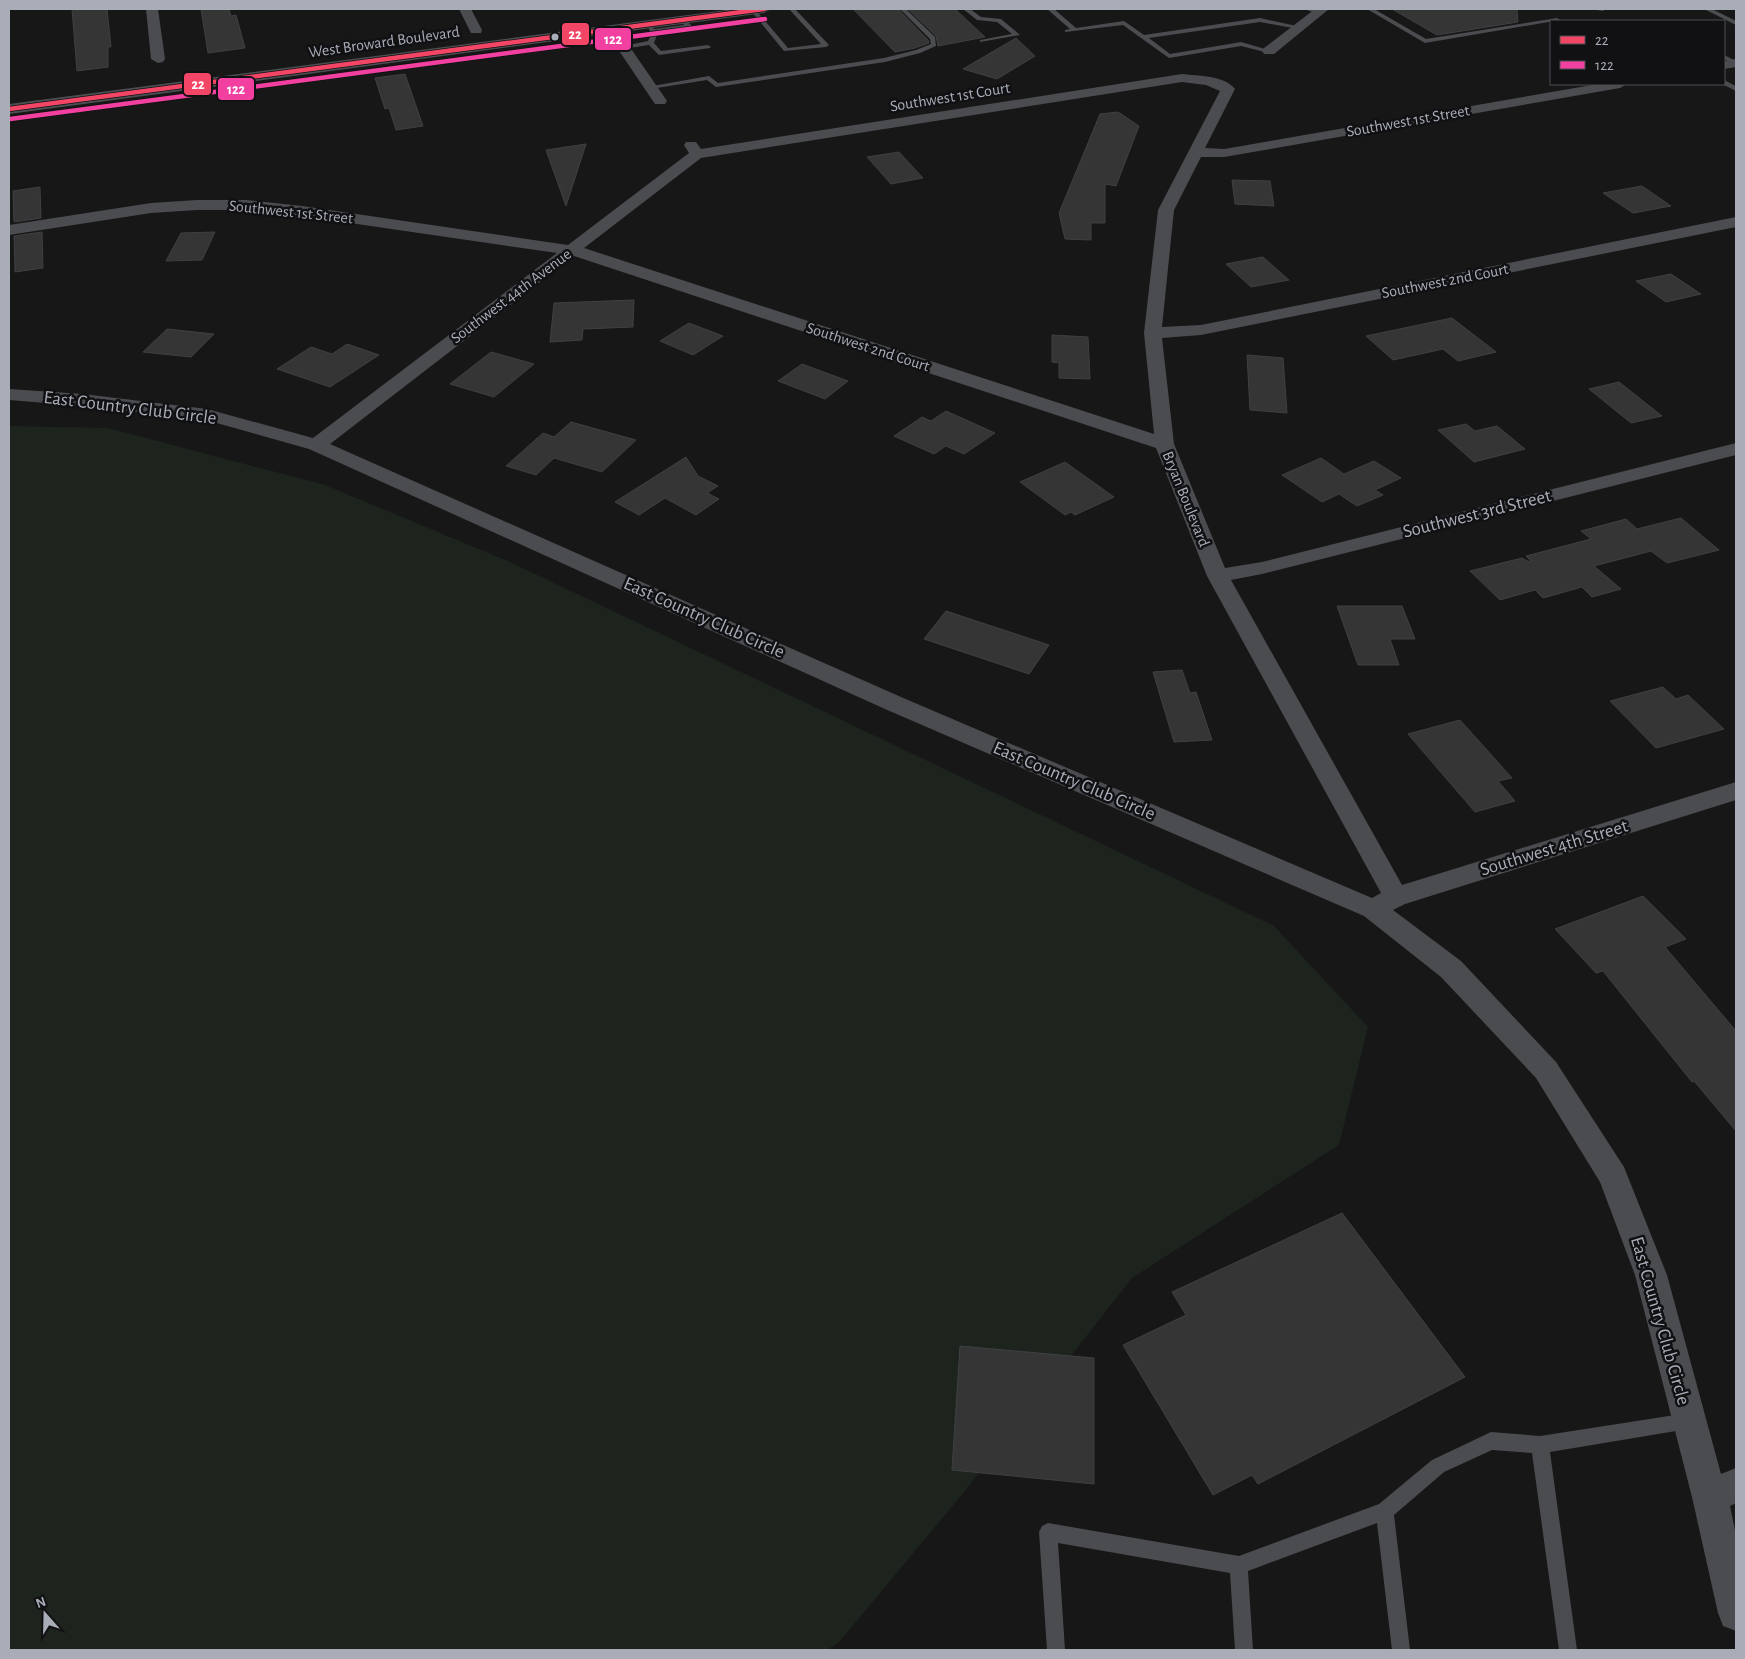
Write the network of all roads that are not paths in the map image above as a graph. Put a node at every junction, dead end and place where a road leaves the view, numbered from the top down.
1 (152, 9) edge
2 (465, 9) edge
3 (792, 9) edge
4 (903, 9) edge
5 (966, 9) edge
6 (1050, 9) edge
7 (1370, 9) edge
8 (1707, 9) edge
9 (758, 10) edge
10 (1316, 10) edge
11 (631, 12) dead end
12 (1735, 12) edge
13 (1719, 15) junction
14 (1550, 21) edge
15 (1736, 23) edge
16 (1298, 26) junction
17 (650, 28) junction
18 (481, 29) junction
19 (611, 30) junction
20 (1075, 30) junction
21 (1067, 31) dead end
22 (456, 32) dead end
23 (1143, 37) junction
24 (982, 41) dead end
25 (651, 43) junction
26 (708, 46) dead end
27 (622, 47) junction
28 (1269, 51) joint
29 (431, 53) junction
30 (159, 67) dead end
31 (1209, 81) joint
32 (1614, 85) edge
33 (650, 87) junction
34 (660, 101) dead end
35 (9, 110) edge
36 (694, 150) joint
37 (1195, 152) junction
38 (1736, 222) edge
39 (9, 230) edge
40 (572, 250) junction
41 (1153, 333) junction
42 (9, 395) edge
43 (1164, 444) junction
44 (316, 445) junction
45 (1736, 449) edge
46 (1218, 576) junction
47 (1736, 791) edge
48 (1396, 897) junction
49 (1373, 909) junction
50 (1689, 1421) junction
51 (1540, 1445) junction
52 (1723, 1491) edge
53 (1385, 1511) junction
54 (1239, 1565) junction
55 (1736, 1613) edge
56 (1056, 1650) edge
57 (1244, 1650) edge
58 (1400, 1650) edge
59 (1568, 1650) edge

1 - 30 street
2 - 18 street
3 - 9 lane
4 - 33 lane
5 - 24 lane
6 - 20 lane
7 - 14 lane
8 - 13 lane
9 - 17 main road, West Broward Boulevard
10 - 16 street
11 - 19 main road
12 - 13 lane
13 - 15 lane
16 - 23 lane
16 - 28 street
17 - 19 main road, West Broward Boulevard
17 - 25 lane
18 - 22 main road, West Broward Boulevard
18 - 29 main road
19 - 27 street
19 - 29 main road, West Broward Boulevard
20 - 21 lane
20 - 23 lane
23 - 28 lane
25 - 26 lane
25 - 27 lane
27 - 33 street
29 - 35 main road, West Broward Boulevard
31 - 36 street, Southwest 1st Court
31 - 37 street, Bryan Boulevard
32 - 37 street, Southwest 1st Street
33 - 34 street
36 - 40 street, Southwest 44th Avenue
37 - 41 street, Bryan Boulevard
38 - 41 street, Southwest 2nd Court
39 - 40 street, Southwest 1st Street
40 - 43 street, Southwest 2nd Court
40 - 44 street, Southwest 44th Avenue
41 - 43 street, Bryan Boulevard
42 - 44 street, East Country Club Circle
43 - 46 street, Bryan Boulevard
44 - 49 street, East Country Club Circle
45 - 46 street, Southwest 3rd Street
46 - 48 street, Bryan Boulevard
47 - 48 street, Southwest 4th Street
48 - 49 street, Southwest 4th Street
49 - 50 street, East Country Club Circle
50 - 51 lane
50 - 52 street, East Country Club Circle
51 - 53 lane
51 - 59 lane
52 - 55 street, East Country Club Circle
53 - 54 lane
53 - 58 lane
54 - 56 lane
54 - 57 lane

